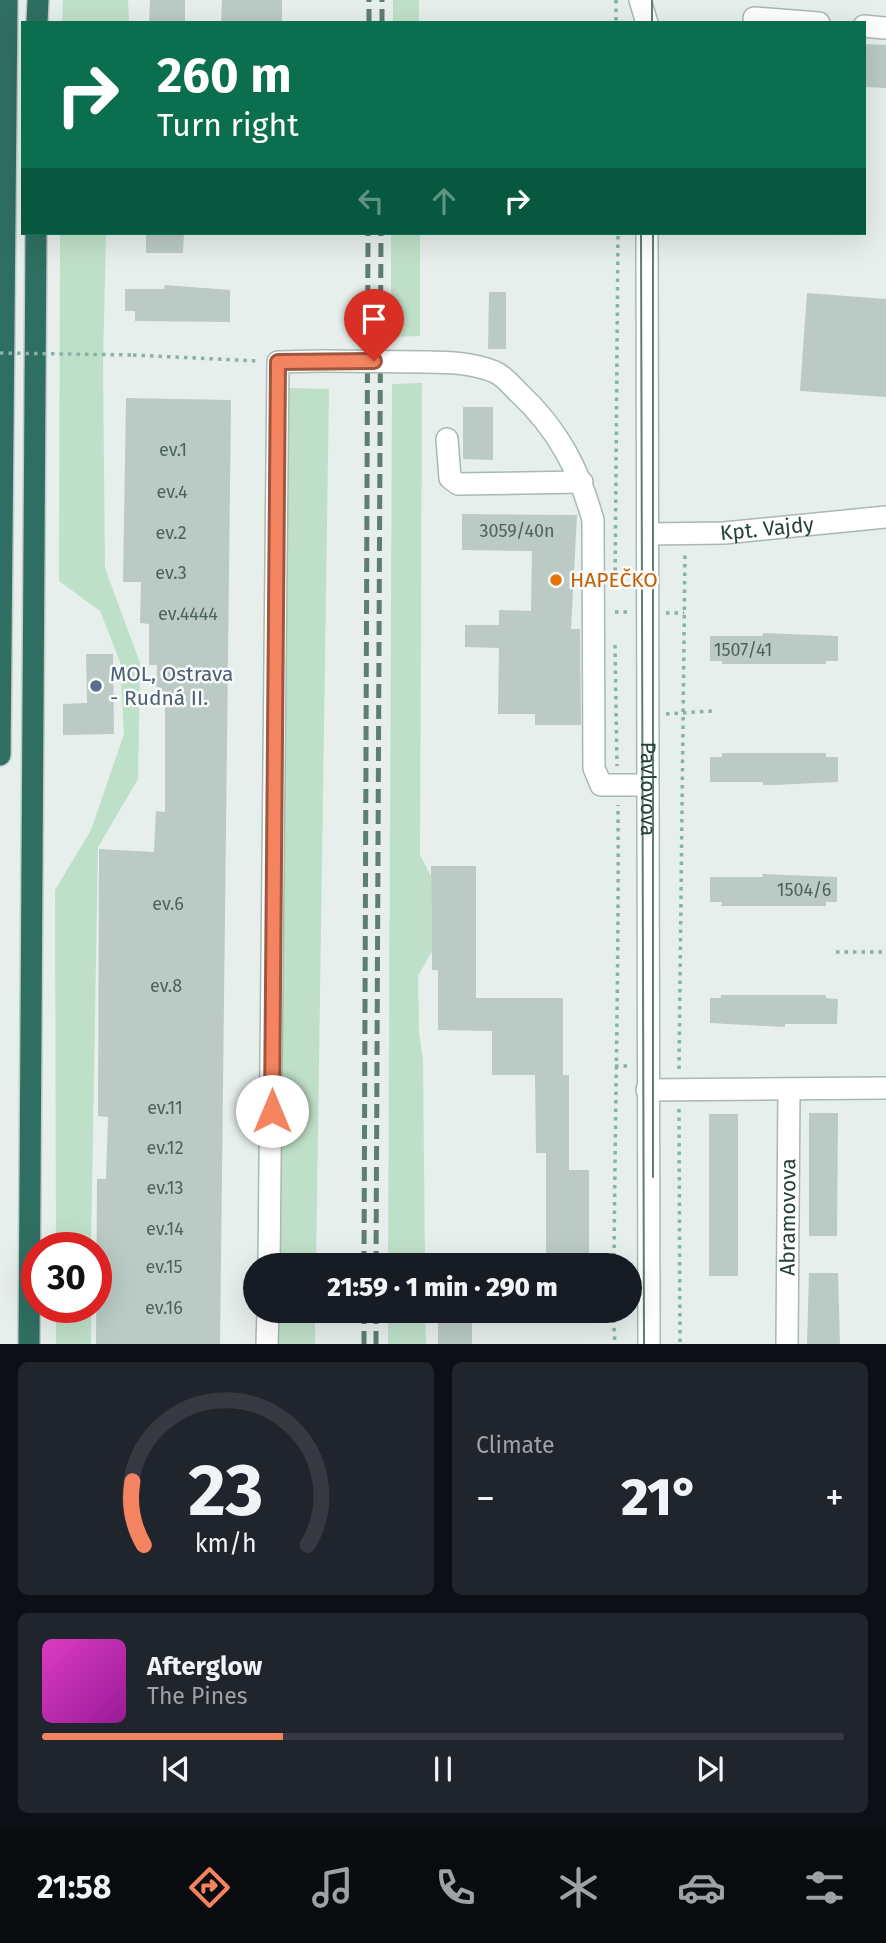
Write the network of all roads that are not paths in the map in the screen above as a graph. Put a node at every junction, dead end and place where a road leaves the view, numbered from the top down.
1 (6, 0) edge
2 (755, 13) edge
3 (806, 21) edge
4 (36, 235) edge
5 (647, 235) edge
6 (447, 439) dead end
7 (582, 482) junction
8 (886, 517) edge
9 (648, 534) junction
10 (0, 755) edge
11 (648, 785) junction
12 (886, 1088) edge
13 (789, 1089) junction
14 (646, 1090) junction
15 (269, 1253) edge
16 (268, 1323) edge
17 (29, 1344) edge
18 (267, 1344) edge
19 (649, 1344) edge
20 (787, 1344) edge

1 - 10 highway
2 - 3 street
4 - 17 highway
5 - 9 street, Pavlovova
6 - 7 street
7 - 11 street
7 - 15 street, bridge
8 - 9 street, Kpt. Vajdy
9 - 11 street, Pavlovova
11 - 14 street, Pavlovova
12 - 13 street
13 - 14 street
13 - 20 street, Abramovova
14 - 19 street, Pavlovova
16 - 18 street

